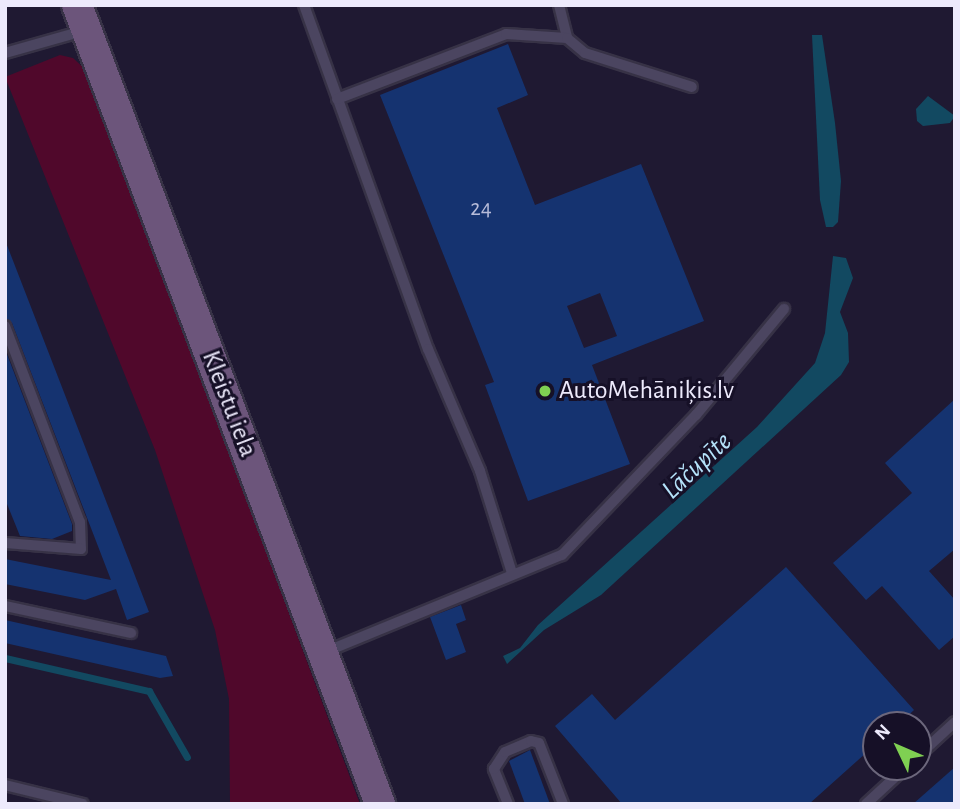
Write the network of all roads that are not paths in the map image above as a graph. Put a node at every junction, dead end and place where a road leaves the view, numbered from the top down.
1 (304, 5) edge
2 (559, 5) edge
3 (82, 18) edge
4 (567, 38) junction
5 (5, 53) edge
6 (692, 87) dead end
7 (337, 99) junction
8 (784, 309) dead end
9 (5, 326) edge
10 (5, 543) edge
11 (512, 573) junction
12 (5, 606) edge
13 (131, 633) dead end
14 (323, 653) junction
15 (955, 722) edge
16 (932, 743) edge
17 (891, 781) edge
18 (5, 785) edge
19 (83, 804) edge
20 (380, 804) edge
21 (508, 804) edge
22 (563, 804) edge
23 (866, 804) edge

1 - 7 lane
2 - 4 lane
3 - 5 lane
3 - 14 main road, Kleistu iela
4 - 6 lane
4 - 7 lane
7 - 11 lane
8 - 11 lane
9 - 10 lane
11 - 14 lane
12 - 13 lane
14 - 20 main road, Kleistu iela
15 - 16 lane
17 - 23 lane
18 - 19 lane
21 - 22 lane

